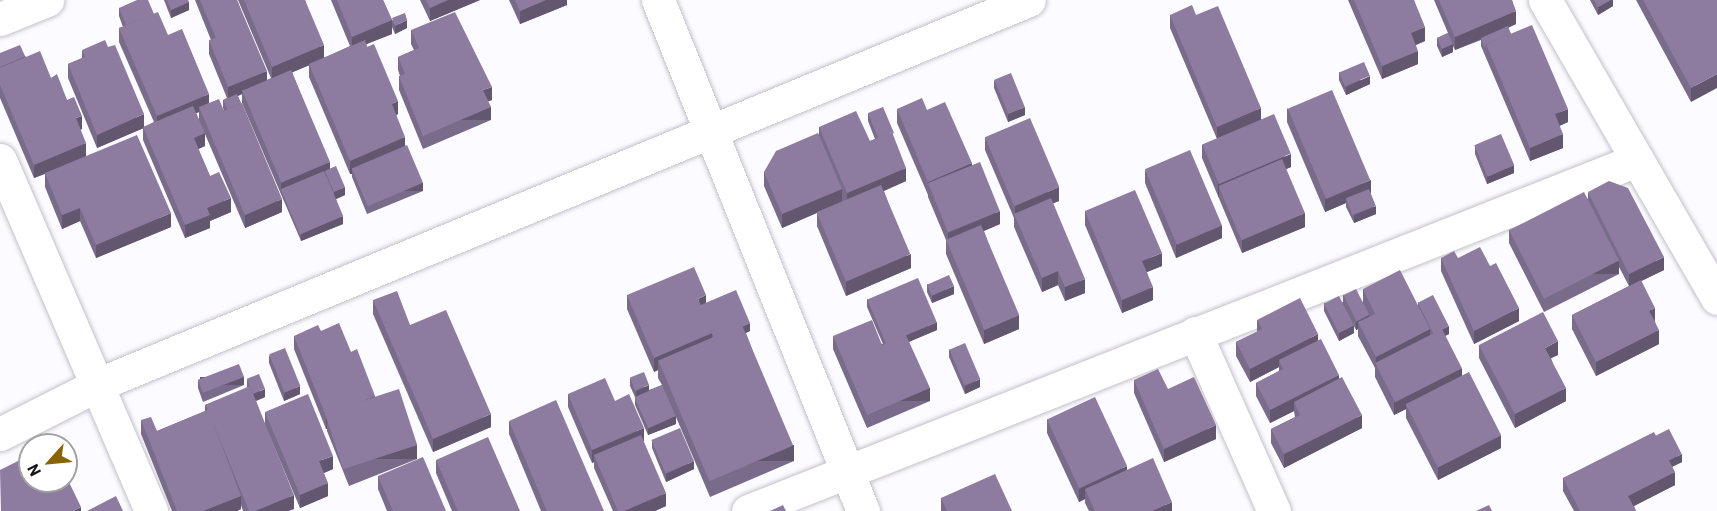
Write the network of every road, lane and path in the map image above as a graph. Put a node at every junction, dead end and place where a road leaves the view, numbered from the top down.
1 (47, 0) edge
2 (658, 0) edge
3 (1029, 0) edge
4 (1545, 0) edge
5 (0, 19) edge
6 (711, 129) junction
7 (0, 160) edge
8 (1637, 160) junction
9 (1717, 298) edge
10 (1196, 333) junction
11 (99, 384) junction
12 (0, 434) edge
13 (847, 471) junction
14 (151, 511) edge
15 (748, 511) edge
16 (863, 511) edge
17 (1274, 511) edge

1 - 5 street
2 - 6 street
3 - 6 street
4 - 8 street
6 - 11 street
6 - 13 street
7 - 11 street
8 - 9 street
8 - 10 street
10 - 13 street
10 - 17 street
11 - 12 street
11 - 14 street
13 - 15 street
13 - 16 street

